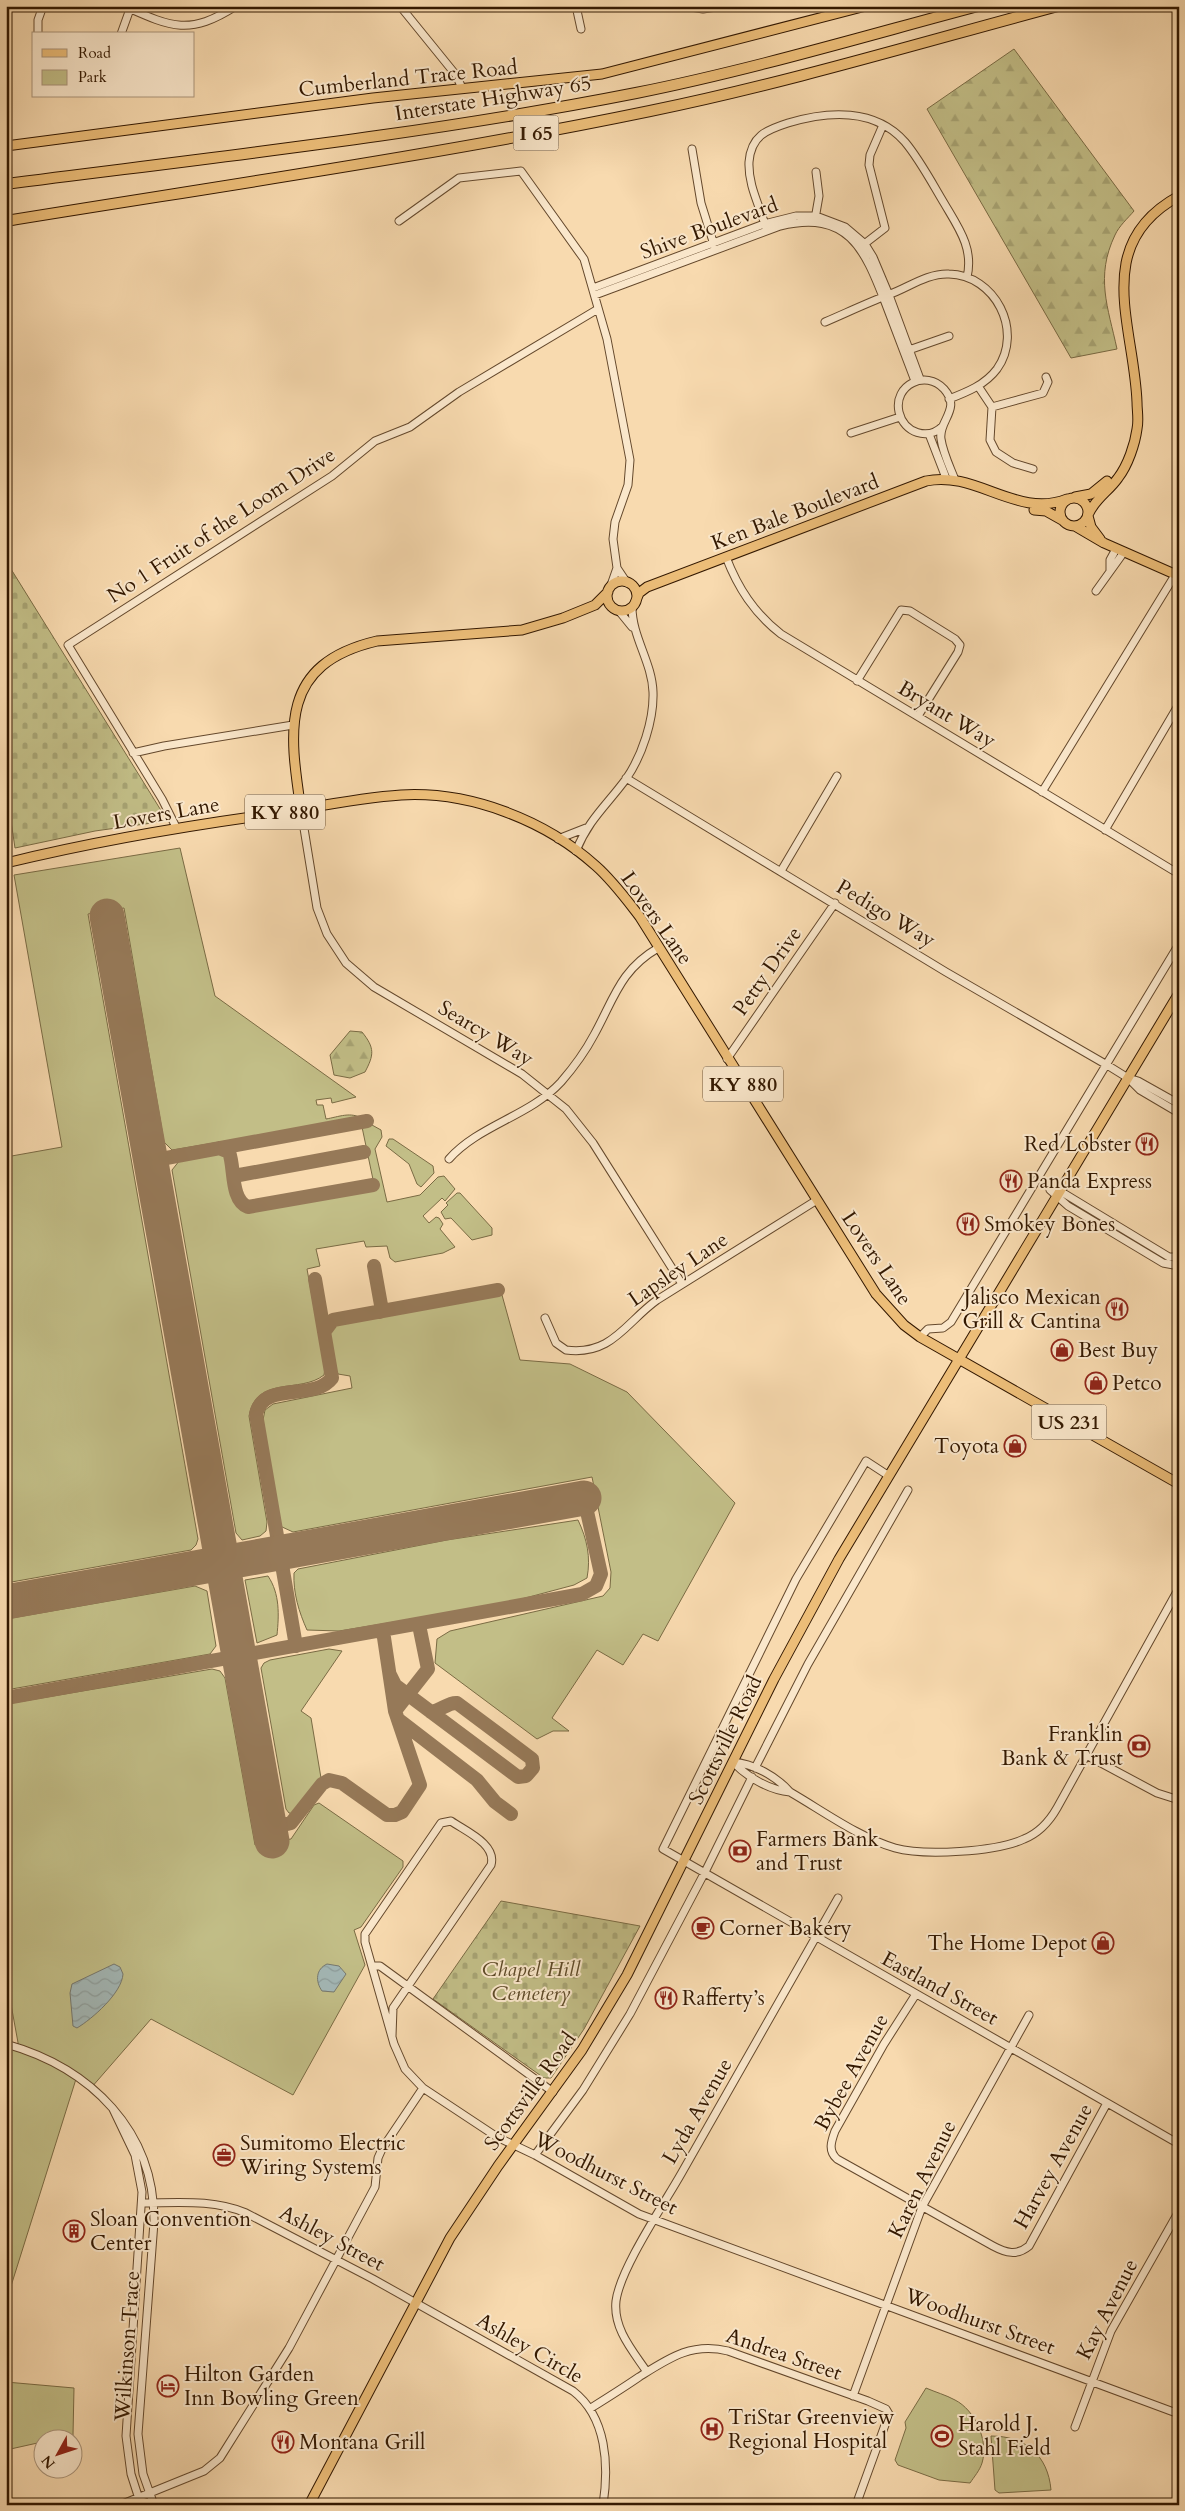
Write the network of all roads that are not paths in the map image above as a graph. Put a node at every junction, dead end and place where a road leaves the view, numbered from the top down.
1 (43, 6) edge
2 (236, 6) edge
3 (400, 6) edge
4 (576, 6) edge
5 (685, 6) edge
6 (722, 6) edge
7 (978, 6) edge
8 (1058, 6) edge
9 (863, 7) edge
10 (127, 8) edge
11 (580, 29) dead end
12 (38, 32) edge
13 (121, 32) edge
14 (462, 88) junction
15 (883, 125) junction
16 (6, 146) edge
17 (692, 149) dead end
18 (816, 172) dead end
19 (6, 184) edge
20 (1179, 196) edge
21 (815, 219) junction
22 (6, 221) edge
23 (399, 221) dead end
24 (765, 227) junction
25 (863, 245) junction
26 (715, 247) junction
27 (967, 277) junction
28 (594, 291) junction
29 (886, 296) junction
30 (598, 309) junction
31 (825, 322) dead end
32 (949, 336) dead end
33 (906, 351) junction
34 (1046, 377) dead end
35 (917, 380) junction
36 (978, 386) junction
37 (949, 399) junction
38 (992, 406) junction
39 (900, 417) junction
40 (943, 426) junction
41 (851, 433) dead end
42 (929, 434) junction
43 (1124, 466) junction
44 (1033, 469) dead end
45 (953, 480) junction
46 (1070, 498) junction
47 (1088, 514) junction
48 (1062, 520) junction
49 (1075, 526) junction
50 (1101, 541) junction
51 (1120, 550) junction
52 (726, 557) junction
53 (617, 568) junction
54 (1177, 575) edge
55 (629, 584) junction
56 (647, 587) junction
57 (609, 590) junction
58 (1096, 591) dead end
59 (595, 605) junction
60 (634, 605) junction
61 (617, 610) junction
62 (638, 639) junction
63 (857, 681) junction
64 (1179, 704) edge
65 (918, 716) junction
66 (293, 725) junction
67 (133, 754) junction
68 (838, 776) dead end
69 (626, 778) junction
70 (1042, 792) junction
71 (301, 810) junction
72 (176, 827) junction
73 (586, 828) junction
74 (1105, 830) junction
75 (558, 839) junction
76 (576, 851) junction
77 (6, 863) edge
78 (781, 871) junction
79 (1179, 874) edge
80 (834, 903) junction
81 (1179, 944) edge
82 (658, 948) junction
83 (1179, 993) edge
84 (727, 1059) junction
85 (1107, 1065) junction
86 (1128, 1078) junction
87 (548, 1093) junction
88 (1179, 1104) edge
89 (1179, 1114) edge
90 (449, 1159) dead end
91 (1058, 1194) junction
92 (817, 1200) junction
93 (1179, 1257) edge
94 (1179, 1266) edge
95 (682, 1284) junction
96 (545, 1318) dead end
97 (920, 1337) junction
98 (958, 1360) junction
99 (889, 1476) junction
100 (1179, 1484) edge
101 (908, 1490) dead end
102 (1179, 1588) edge
103 (1086, 1755) junction
104 (733, 1762) junction
105 (755, 1768) junction
106 (752, 1777) junction
107 (790, 1792) junction
108 (1179, 1800) edge
109 (684, 1862) junction
110 (704, 1874) junction
111 (838, 1898) dead end
112 (816, 1938) junction
113 (372, 1966) junction
114 (407, 1986) junction
115 (916, 1994) junction
116 (1029, 2015) dead end
117 (392, 2036) junction
118 (6, 2044) edge
119 (1011, 2048) junction
120 (424, 2088) junction
121 (553, 2092) junction
122 (1107, 2103) junction
123 (113, 2109) junction
124 (1179, 2144) edge
125 (513, 2146) junction
126 (535, 2155) junction
127 (142, 2203) junction
128 (154, 2203) junction
129 (922, 2207) junction
130 (1179, 2211) edge
131 (654, 2221) junction
132 (335, 2259) junction
133 (415, 2302) junction
134 (886, 2305) junction
135 (646, 2372) junction
136 (1092, 2381) junction
137 (853, 2396) junction
138 (591, 2408) junction
139 (1179, 2414) edge
140 (1075, 2426) dead end
141 (149, 2493) junction
142 (140, 2501) edge
143 (120, 2505) edge
144 (154, 2505) edge
145 (309, 2505) edge
146 (602, 2505) edge
147 (856, 2505) edge

1 - 12 street
2 - 10 street
3 - 14 street
4 - 11 street
5 - 6 street
7 - 19 highway, Interstate Highway 65 / I 65
8 - 22 highway, I 65
9 - 14 main road, Cumberland Trace Road
10 - 13 street
14 - 16 main road, Cumberland Trace Road
15 - 24 street
15 - 25 street
15 - 27 street
17 - 26 street
18 - 21 street
20 - 43 main road, Ken Bale Boulevard
21 - 24 street, Shive Boulevard
21 - 25 street, Shive Boulevard
23 - 28 street
24 - 26 street, Shive Boulevard
25 - 29 street, Shive Boulevard
26 - 28 street, Shive Boulevard
27 - 29 street
27 - 36 street
28 - 30 street
29 - 31 street
29 - 33 street, Shive Boulevard
30 - 53 street
30 - 67 street, No 1 Fruit of the Loom Drive
32 - 33 street
33 - 35 street, Shive Boulevard
34 - 38 street
35 - 37 street
35 - 39 street
36 - 37 street
36 - 38 street
37 - 40 street
38 - 44 street
39 - 41 street
39 - 42 street
40 - 42 street
40 - 45 street
42 - 45 street
43 - 46 main road, Ken Bale Boulevard
43 - 47 main road, Ken Bale Boulevard
45 - 46 main road, Ken Bale Boulevard
45 - 48 main road
45 - 52 main road, Ken Bale Boulevard
46 - 47 main road
46 - 48 main road
47 - 49 main road
47 - 50 main road
48 - 49 main road
49 - 50 main road
50 - 51 main road
51 - 54 main road
51 - 58 street
52 - 56 main road, Ken Bale Boulevard
52 - 63 street, Bryant Way
53 - 55 street
53 - 57 street
54 - 70 street
55 - 56 main road, Ken Bale Boulevard
55 - 57 main road, Ken Bale Boulevard
55 - 60 main road
56 - 60 main road
57 - 59 main road, Ken Bale Boulevard
57 - 61 main road
59 - 61 main road
59 - 66 main road, Ken Bale Boulevard
60 - 61 main road
60 - 62 street
61 - 62 street
62 - 69 street
63 - 65 street, Bryant Way
63 - 65 street
64 - 74 street
65 - 70 street, Bryant Way
66 - 67 street
66 - 71 main road, Ken Bale Boulevard
67 - 72 street, No 1 Fruit of the Loom Drive
68 - 78 street
69 - 73 street
69 - 78 street, Pedigo Way
70 - 74 street, Bryant Way
71 - 72 main road, Lovers Lane / KY 880
71 - 75 main road, Lovers Lane / KY 880
71 - 87 street, Searcy Way
72 - 77 main road, Lovers Lane / KY 880
73 - 75 street
73 - 76 street
74 - 79 street, Bryant Way
75 - 76 main road, Lovers Lane / KY 880
76 - 82 main road, Lovers Lane / KY 880
78 - 80 street, Pedigo Way
80 - 84 street, Petty Drive
80 - 85 street, Pedigo Way
81 - 85 street
82 - 84 main road, Lovers Lane / KY 880
82 - 87 street
83 - 86 main road, Scottsville Road
84 - 92 main road, Lovers Lane / KY 880
85 - 86 street, Pedigo Way
85 - 97 street
86 - 88 street
86 - 89 street
86 - 91 main road, Scottsville Road
87 - 90 street
87 - 95 street, Searcy Way
91 - 93 street
91 - 94 street
91 - 98 main road, Scottsville Road
92 - 95 street, Lapsley Lane
92 - 97 main road, Lovers Lane / KY 880
95 - 96 street, Lapsley Lane
97 - 98 main road, Lovers Lane / KY 880
98 - 99 main road, Scottsville Road
98 - 100 main road, US 231
99 - 104 main road, Scottsville Road
99 - 109 street
101 - 105 street
102 - 103 street
103 - 107 street
103 - 108 street
104 - 105 street
104 - 106 street
104 - 109 main road, Scottsville Road
105 - 107 street
106 - 107 street
106 - 110 street
109 - 110 street, Eastland Street
109 - 121 main road, Scottsville Road
110 - 112 street, Eastland Street
110 - 126 street
111 - 112 street, Lyda Avenue
112 - 115 street, Eastland Street
112 - 131 street, Lyda Avenue
113 - 114 street
113 - 114 street, Woodhurst Street
113 - 117 street, Woodhurst Street
114 - 117 street
114 - 121 street
115 - 119 street, Eastland Street
115 - 129 street, Bybee Avenue
116 - 119 street, Karen Avenue
117 - 120 street, Woodhurst Street
118 - 123 street, Wilkinson Trace
119 - 122 street, Eastland Street
119 - 129 street, Karen Avenue
120 - 125 street, Woodhurst Street
120 - 132 street
121 - 125 main road, Scottsville Road
122 - 124 street, Eastland Street
122 - 129 street, Harvey Avenue
123 - 127 street, Wilkinson Trace
123 - 128 street, Wilkinson Trace
125 - 126 street, Woodhurst Street
125 - 133 main road, Scottsville Road
126 - 131 street, Woodhurst Street
127 - 128 street, Ashley Street
127 - 142 street, Wilkinson Trace
128 - 132 street, Ashley Street
128 - 141 street, Wilkinson Trace
129 - 134 street, Karen Avenue
130 - 136 street, Kay Avenue
131 - 134 street, Woodhurst Street
131 - 135 street, Lyda Avenue
132 - 133 street, Ashley Street
132 - 141 street
133 - 138 street, Ashley Circle
133 - 145 main road, Scottsville Road
134 - 136 street, Woodhurst Street
134 - 137 street, Karen Avenue
135 - 137 street, Andrea Street
135 - 138 street, Andrea Street
136 - 139 street, Woodhurst Street
136 - 140 street, Kay Avenue
137 - 147 street, Andrea Street
138 - 146 street, Ashley Circle
141 - 142 street
141 - 144 street, Wilkinson Trace
142 - 143 street

